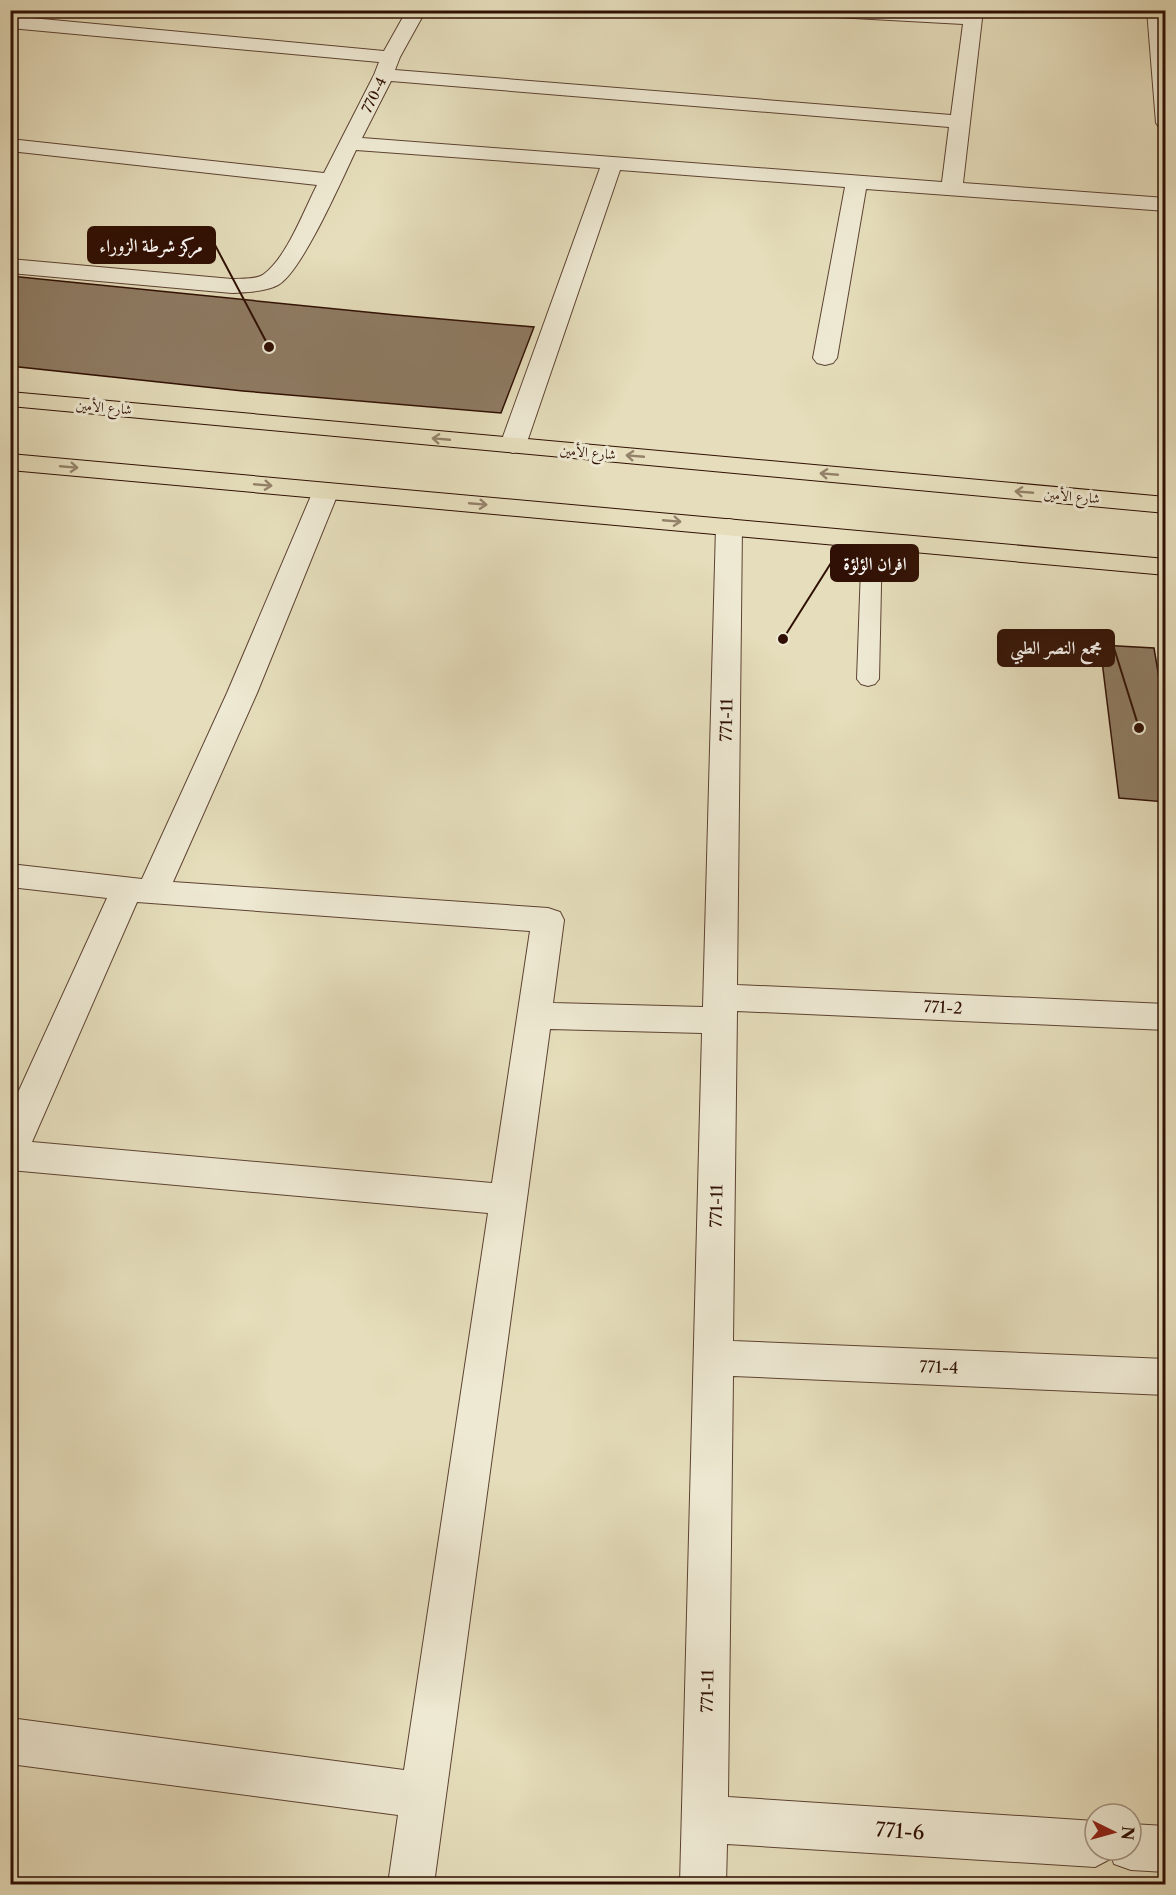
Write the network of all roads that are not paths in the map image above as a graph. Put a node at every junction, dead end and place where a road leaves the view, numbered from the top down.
1 (417, 10) edge
2 (818, 10) edge
3 (1156, 10) edge
4 (974, 15) edge
5 (24, 18) edge
6 (387, 66) junction
7 (961, 122) junction
8 (1166, 123) edge
9 (350, 143) junction
10 (10, 145) edge
11 (612, 163) junction
12 (333, 180) junction
13 (857, 181) junction
14 (952, 189) junction
15 (1166, 205) edge
16 (10, 266) edge
17 (825, 358) dead end
18 (10, 399) edge
19 (513, 445) junction
20 (10, 462) edge
21 (326, 490) junction
22 (1166, 505) edge
23 (729, 526) junction
24 (872, 540) junction
25 (1166, 567) edge
26 (868, 679) dead end
27 (10, 875) edge
28 (139, 890) junction
29 (720, 1008) junction
30 (534, 1017) junction
31 (1166, 1017) edge
32 (10, 1153) edge
33 (509, 1200) junction
34 (713, 1358) junction
35 (1166, 1377) edge
36 (10, 1741) edge
37 (425, 1796) junction
38 (704, 1819) junction
39 (1083, 1843) edge
40 (1143, 1848) edge
41 (1166, 1849) edge
42 (411, 1884) edge
43 (703, 1884) edge

1 - 6 street, 770-4
2 - 4 street
3 - 8 street
4 - 7 street
5 - 6 street
6 - 7 street
6 - 9 street, 770-4
7 - 14 street
9 - 11 street
9 - 12 street, 770-4
10 - 12 street
11 - 13 street
11 - 19 street
12 - 16 street, 770-4
13 - 14 street
13 - 17 street
14 - 15 street
19 -> 18 main road, شارع الأمين
22 -> 19 main road, شارع الأمين
20 -> 21 main road
21 -> 23 main road
21 - 28 street
23 - 24 main road
23 - 29 street, 771-11
24 - 25 main road
24 - 26 lane
27 - 28 street
28 - 30 street
28 - 32 street
29 - 30 street, 771-2
29 - 31 street, 771-2
29 - 34 street, 771-11
30 - 33 street
32 - 33 street
33 - 37 street
34 - 35 street, 771-4
34 - 38 street, 771-11
36 - 37 street
37 - 42 street
38 - 39 street, 771-6
38 - 43 street, 771-11
40 - 41 street

